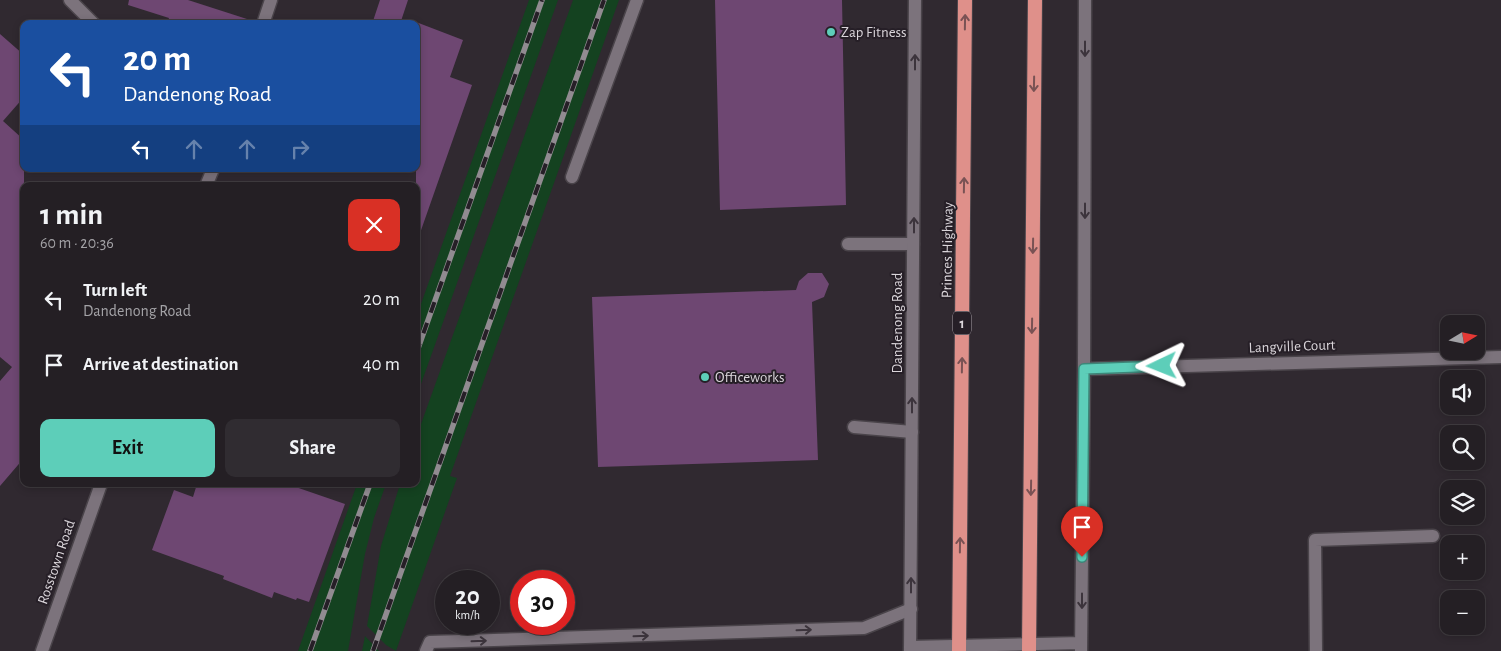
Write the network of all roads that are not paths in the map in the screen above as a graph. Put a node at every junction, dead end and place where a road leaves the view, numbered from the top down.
1 (70, 0) edge
2 (271, 0) edge
3 (637, 0) edge
4 (915, 0) edge
5 (965, 0) edge
6 (1035, 0) edge
7 (1085, 0) edge
8 (90, 20) edge
9 (264, 20) edge
10 (572, 177) dead end
11 (848, 244) dead end
12 (913, 244) junction
13 (1501, 357) edge
14 (1084, 369) junction
15 (854, 427) dead end
16 (912, 432) junction
17 (100, 487) edge
18 (1433, 536) dead end
19 (911, 609) junction
20 (428, 647) edge
21 (1081, 647) edge
22 (959, 648) edge
23 (1029, 648) edge
24 (910, 649) edge
25 (42, 651) edge
26 (1316, 651) edge

1 - 8 street
2 - 9 street
3 - 10 street
12 -> 4 street, Dandenong Road
22 -> 5 highway, Princes Highway / 1
6 -> 23 highway
7 -> 14 street, Dandenong Road
11 - 12 street
16 -> 12 street, Dandenong Road
13 - 14 street, Langville Court
14 -> 21 street, Dandenong Road
15 - 16 street
19 -> 16 street, Dandenong Road
17 - 25 street, Rosstown Road
18 - 26 street
20 -> 19 street
19 - 24 street, Dandenong Road
21 - 23 street, Dandenong Road
22 - 23 street, Dandenong Road
22 - 24 street, Dandenong Road

